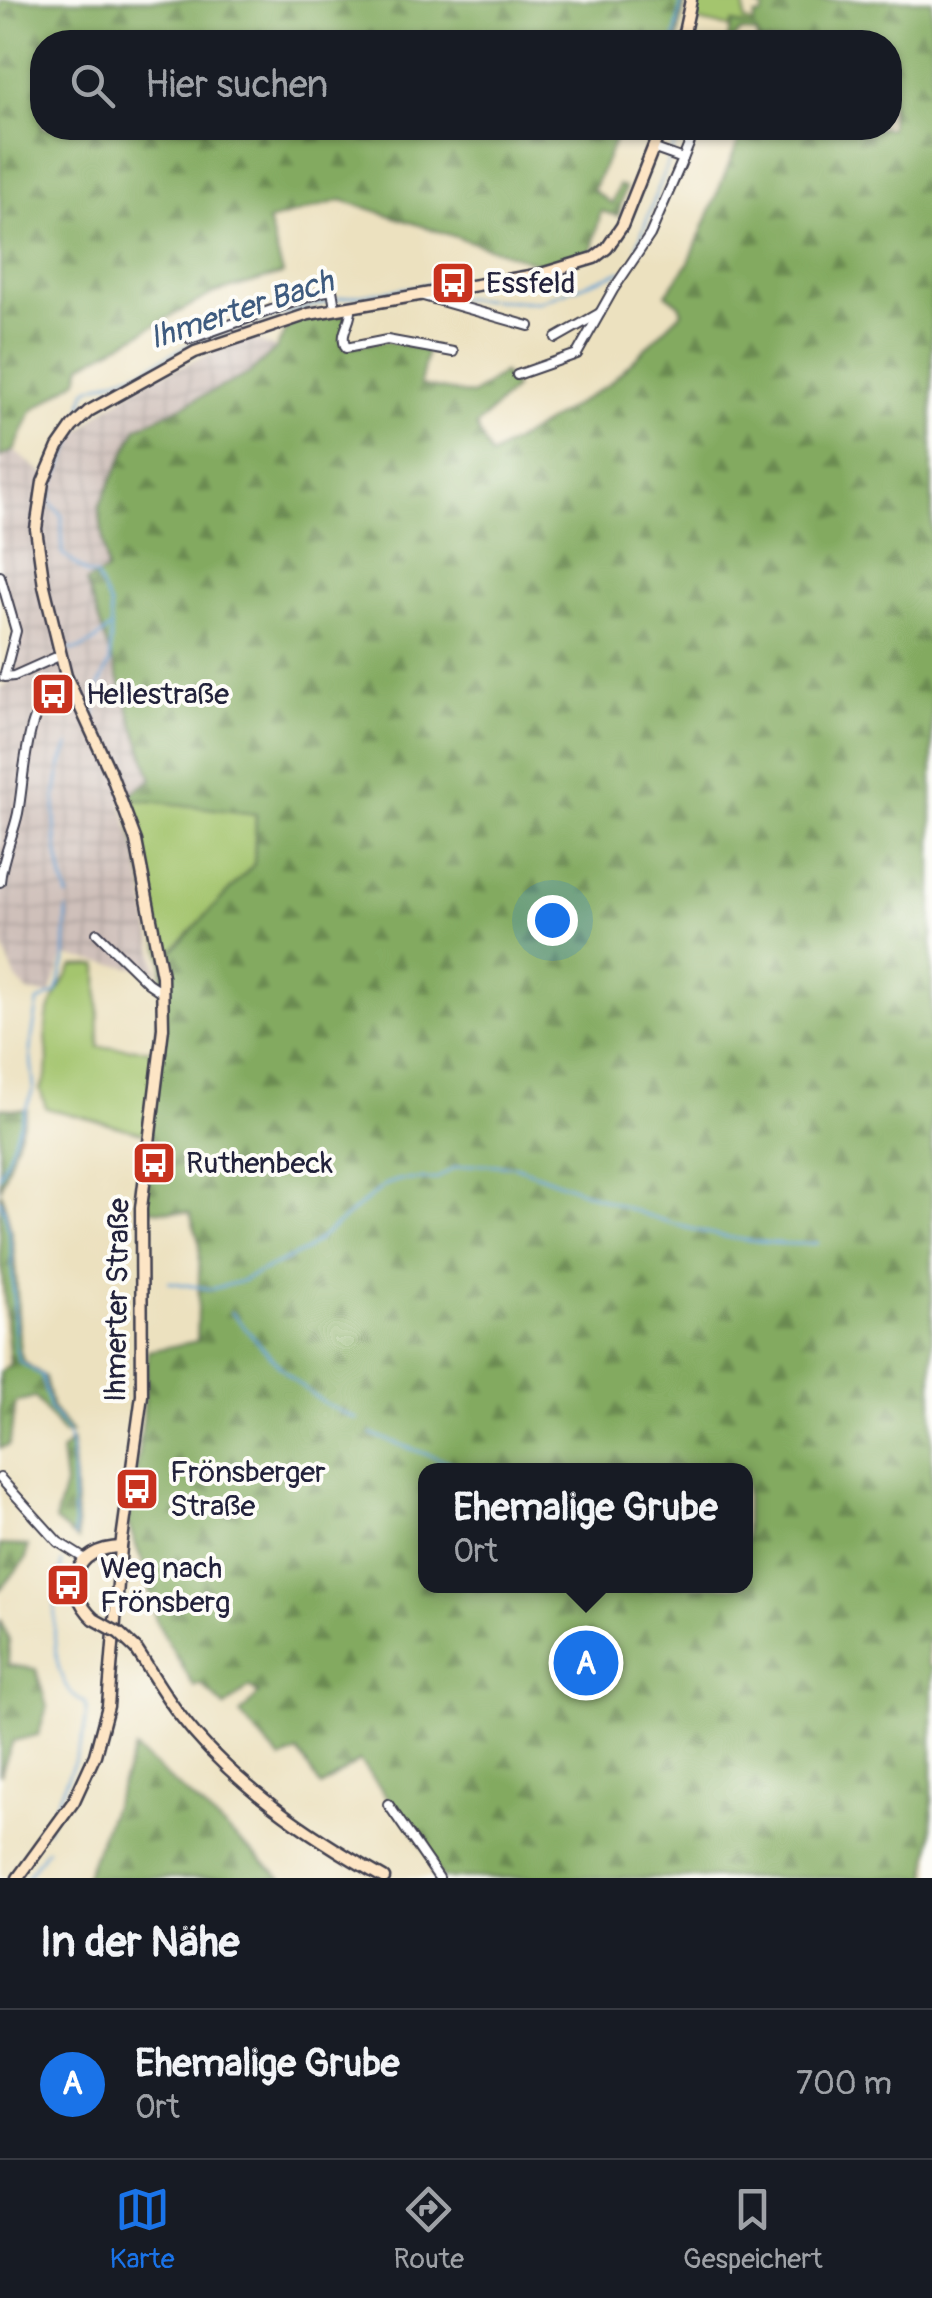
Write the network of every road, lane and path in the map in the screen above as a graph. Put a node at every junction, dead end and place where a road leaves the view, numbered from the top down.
1 (691, 0) edge
2 (685, 30) edge
3 (660, 140) edge
4 (690, 140) edge
5 (659, 150) junction
6 (678, 157) junction
7 (416, 294) junction
8 (351, 306) junction
9 (335, 308) junction
10 (600, 313) junction
11 (529, 326) dead end
12 (556, 338) dead end
13 (190, 339) dead end
14 (453, 352) dead end
15 (517, 376) dead end
16 (0, 576) edge
17 (61, 655) junction
18 (66, 676) junction
19 (0, 882) edge
20 (97, 932) dead end
21 (162, 994) junction
22 (0, 1478) edge
23 (120, 1547) junction
24 (84, 1559) junction
25 (388, 1804) dead end
26 (18, 1878) edge
27 (384, 1878) edge
28 (439, 1878) edge

1 - 2 main road
3 - 5 main road, Ihmerter Straße
4 - 6 street
5 - 6 street
5 - 7 main road, Ihmerter Straße
6 - 10 street
7 - 8 main road, Ihmerter Straße
7 - 11 street
8 - 9 main road, Ihmerter Straße
8 - 14 street
9 - 13 street
9 - 17 main road, Ihmerter Straße
10 - 12 street
10 - 15 street
16 - 17 street
17 - 18 main road, Ihmerter Straße
18 - 19 street
18 - 21 main road, Ihmerter Straße
20 - 21 street
21 - 23 main road, Ihmerter Straße
22 - 24 street
23 - 24 main road
23 - 26 main road, Ihmerter Straße
24 - 27 main road, bridge
25 - 28 street

